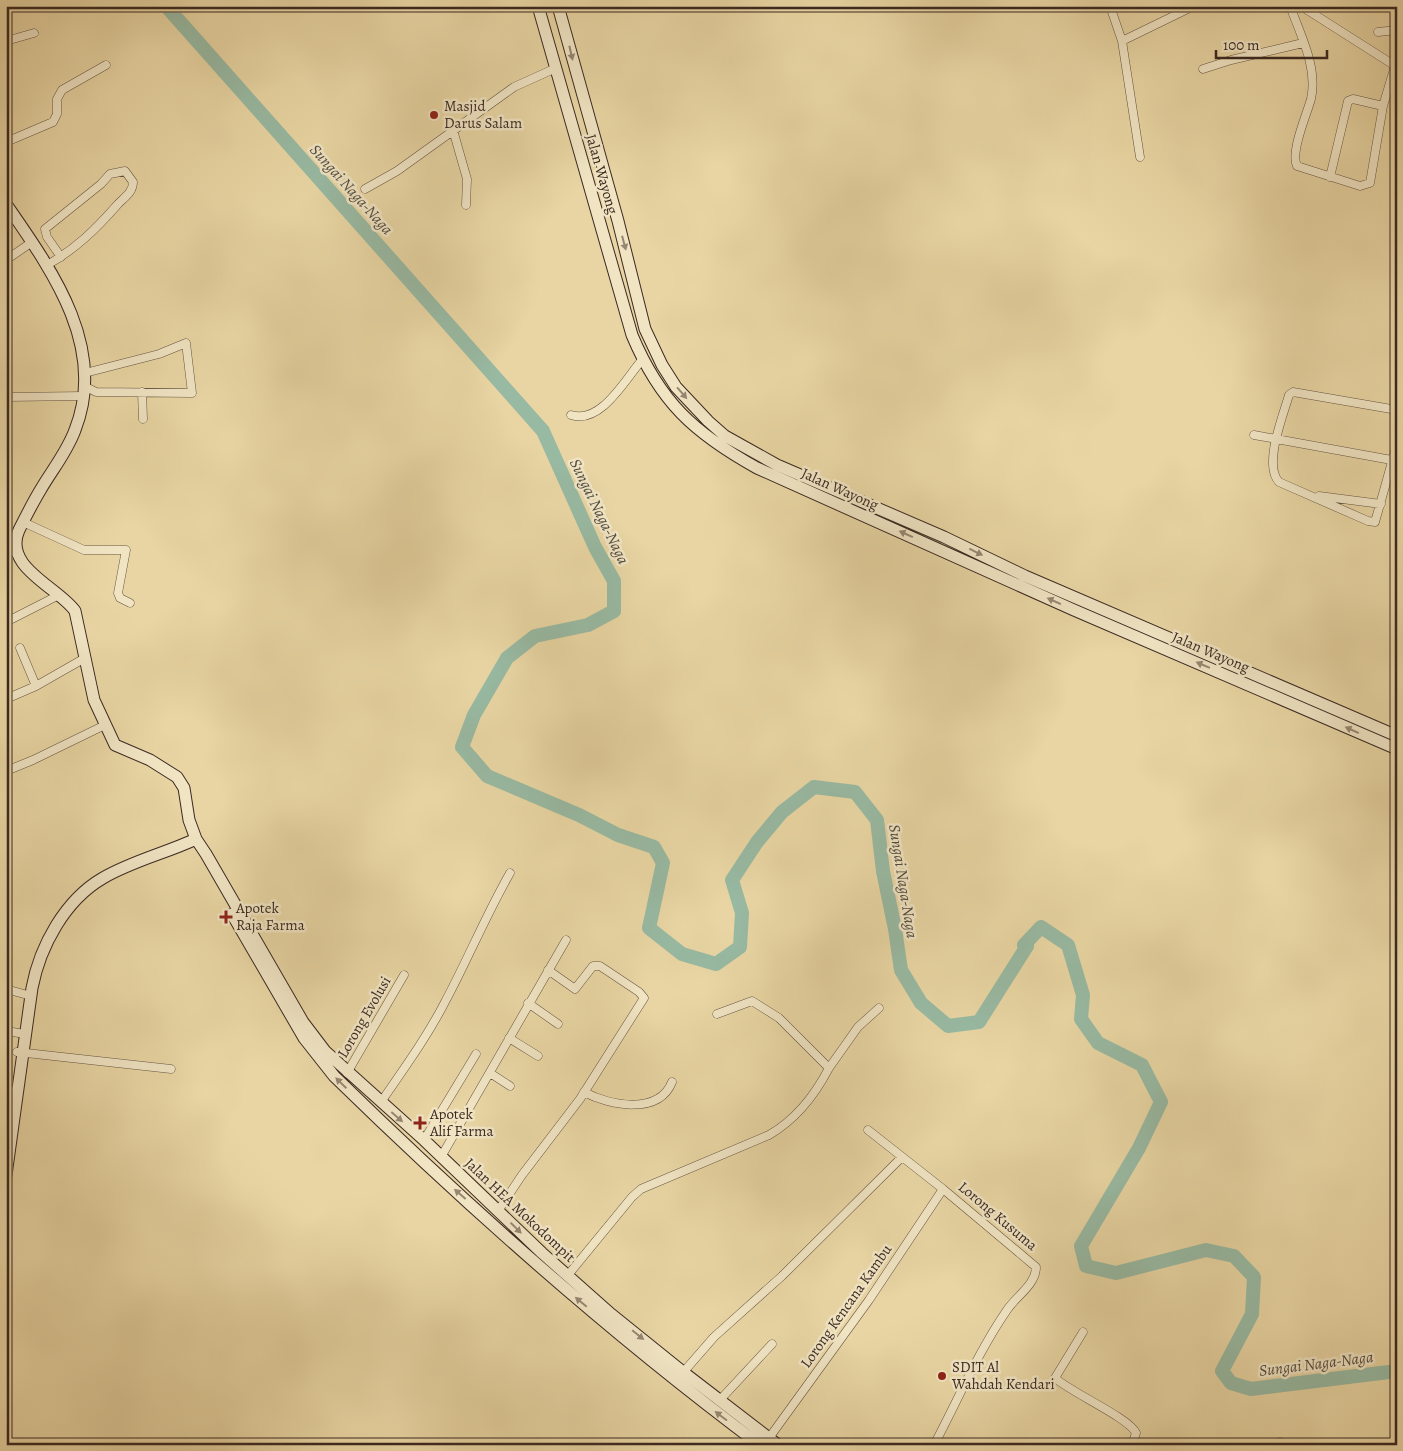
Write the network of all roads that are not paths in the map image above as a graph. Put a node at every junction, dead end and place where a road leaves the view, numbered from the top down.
1 (538, 6) edge
2 (558, 6) edge
3 (1110, 6) edge
4 (1194, 6) edge
5 (1290, 6) edge
6 (1301, 6) edge
7 (1397, 30) edge
8 (1378, 32) dead end
9 (34, 33) dead end
10 (6, 41) edge
11 (1122, 41) junction
12 (1303, 43) junction
13 (106, 65) dead end
14 (1396, 67) edge
15 (556, 68) junction
16 (1203, 70) dead end
17 (1383, 106) junction
18 (453, 130) junction
19 (6, 142) edge
20 (1140, 157) dead end
21 (1330, 177) junction
22 (365, 189) dead end
23 (6, 204) edge
24 (466, 205) dead end
25 (32, 242) junction
26 (61, 257) junction
27 (6, 260) edge
28 (47, 265) junction
29 (642, 360) junction
30 (85, 373) junction
31 (84, 391) junction
32 (142, 392) junction
33 (6, 397) edge
34 (1397, 410) edge
35 (571, 415) dead end
36 (143, 419) dead end
37 (1254, 435) dead end
38 (1277, 438) junction
39 (1397, 444) edge
40 (1395, 459) edge
41 (1312, 495) junction
42 (1381, 504) junction
43 (23, 522) junction
44 (11, 552) edge
45 (59, 595) junction
46 (130, 602) dead end
47 (6, 622) edge
48 (20, 648) dead end
49 (85, 658) junction
50 (36, 686) junction
51 (6, 700) edge
52 (105, 725) junction
53 (1397, 736) edge
54 (1397, 749) edge
55 (6, 771) edge
56 (196, 840) junction
57 (510, 873) dead end
58 (566, 940) dead end
59 (548, 970) junction
60 (404, 974) dead end
61 (6, 989) edge
62 (28, 995) junction
63 (528, 1003) junction
64 (879, 1008) dead end
65 (717, 1014) dead end
66 (558, 1024) dead end
67 (6, 1032) edge
68 (19, 1033) junction
69 (509, 1038) junction
70 (20, 1052) junction
71 (476, 1054) dead end
72 (538, 1056) dead end
73 (829, 1068) junction
74 (171, 1069) dead end
75 (347, 1073) junction
76 (490, 1073) junction
77 (672, 1082) dead end
78 (510, 1086) dead end
79 (9, 1090) edge
80 (584, 1092) junction
81 (381, 1102) junction
82 (868, 1130) dead end
83 (6, 1138) edge
84 (424, 1140) junction
85 (902, 1156) junction
86 (441, 1157) junction
87 (6, 1175) edge
88 (943, 1189) junction
89 (488, 1202) junction
90 (480, 1211) junction
91 (498, 1211) junction
92 (539, 1257) junction
93 (568, 1275) junction
94 (1082, 1332) dead end
95 (772, 1344) dead end
96 (679, 1377) junction
97 (720, 1401) junction
98 (769, 1443) edge
99 (934, 1445) edge
100 (1132, 1445) edge
101 (1275, 1445) edge
102 (1285, 1445) edge

1 - 15 street, Jalan Wayong
2 -> 53 street, Jalan Wayong
3 - 11 street
4 - 11 street
5 - 12 street
6 - 14 street
7 - 8 street
9 - 10 street
11 - 20 street
12 - 16 street
12 - 21 street
13 - 19 street
14 - 17 street
15 - 18 street
15 - 29 street, Jalan Wayong
17 - 21 street
17 - 21 street
18 - 22 street
18 - 24 street
23 - 25 street
25 - 27 street
25 - 28 street
26 - 26 street
26 - 28 street
28 - 30 street
29 - 35 street
54 -> 29 street, Jalan Wayong
30 - 31 street
30 - 32 street
31 - 32 street
31 - 33 street
31 - 43 street
32 - 36 street
34 - 38 street
37 - 38 street
38 - 40 street
38 - 41 street
39 - 40 street
40 - 42 street
41 - 42 street
41 - 42 street
43 - 44 street
43 - 46 street
44 - 45 street
45 - 47 street
45 - 49 street
48 - 50 street
49 - 50 street
49 - 52 street
50 - 51 street
52 - 55 street
52 - 56 street
56 - 62 street
56 - 75 street, Jalan HEA Mokodompit
90 -> 56 street, Jalan HEA Mokodompit
57 - 81 street
58 - 59 street
59 - 63 street
59 - 80 street
60 - 75 street, Lorong Evolusi
61 - 62 street
62 - 68 street
62 - 70 street
63 - 66 street
63 - 69 street
64 - 73 street
65 - 73 street
67 - 68 street
68 - 70 street
69 - 72 street
69 - 76 street
70 - 74 street
70 - 79 street
70 - 87 street
71 - 84 street
73 - 93 street
75 - 81 street, Jalan HEA Mokodompit
76 - 78 street
76 - 86 street
77 - 80 street
79 - 83 street
80 - 91 street
81 -> 84 street, Jalan HEA Mokodompit
82 - 85 street
84 - 86 street, Jalan HEA Mokodompit
85 - 88 street
85 - 96 street
86 - 89 street, Jalan HEA Mokodompit
88 - 98 street, Lorong Kencana Kambu
88 - 99 street, Lorong Kusuma
89 - 90 street
89 - 91 street, Jalan HEA Mokodompit
90 - 92 street, Jalan HEA Mokodompit
91 -> 92 street, Jalan HEA Mokodompit
92 - 93 street, Jalan HEA Mokodompit
96 -> 92 street, Jalan HEA Mokodompit
93 -> 96 street, Jalan HEA Mokodompit
94 - 100 street
95 - 97 street
96 - 97 street, Jalan HEA Mokodompit
98 -> 96 street, Jalan HEA Mokodompit
97 - 98 street, Jalan HEA Mokodompit
101 - 102 street

